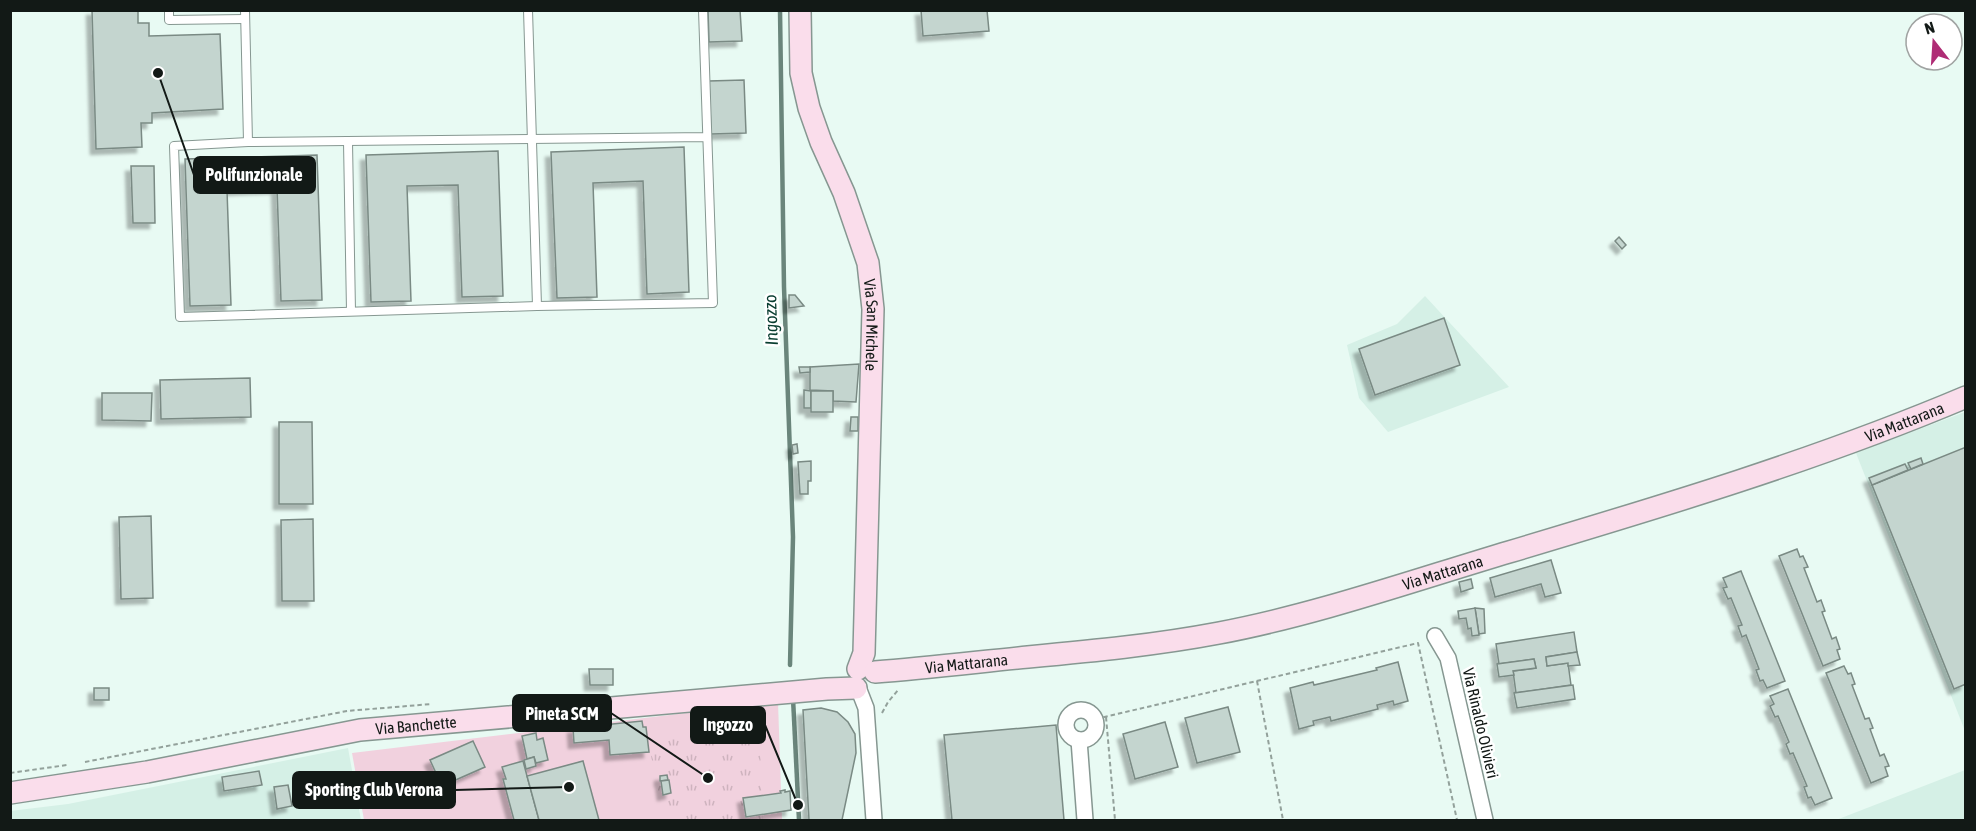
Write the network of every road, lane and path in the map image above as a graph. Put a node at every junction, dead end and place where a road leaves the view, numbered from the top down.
1 (168, 10) edge
2 (528, 10) edge
3 (703, 10) edge
4 (800, 10) edge
5 (245, 15) edge
6 (707, 137) junction
7 (532, 138) junction
8 (248, 142) junction
9 (348, 142) junction
10 (537, 306) junction
11 (351, 311) junction
12 (1965, 397) edge
13 (1435, 636) dead end
14 (901, 670) junction
15 (865, 680) junction
16 (1257, 681) junction
17 (880, 717) dead end
18 (1101, 718) junction
19 (1079, 740) junction
20 (10, 793) edge
21 (874, 820) edge
22 (1085, 820) edge
23 (1115, 820) edge
24 (1283, 820) edge
25 (1457, 820) edge
26 (1485, 820) edge

1 - 5 lane
2 - 7 lane
3 - 6 lane
4 - 15 street, Via San Michele
5 - 8 lane
6 - 7 lane
6 - 10 lane
7 - 9 lane
7 - 10 lane
8 - 9 lane
8 - 11 lane
9 - 11 lane
10 - 11 lane
12 - 14 street, Via Mattarana
13 - 26 street, Via Rinaldo Olivieri
14 - 15 street, Via Mattarana
14 - 17 path
15 - 20 street, Via Banchette
15 - 21 street
16 - 18 path
16 - 24 path
16 - 25 path
18 - 19 street
18 - 19 street
18 - 23 path
19 - 22 street

